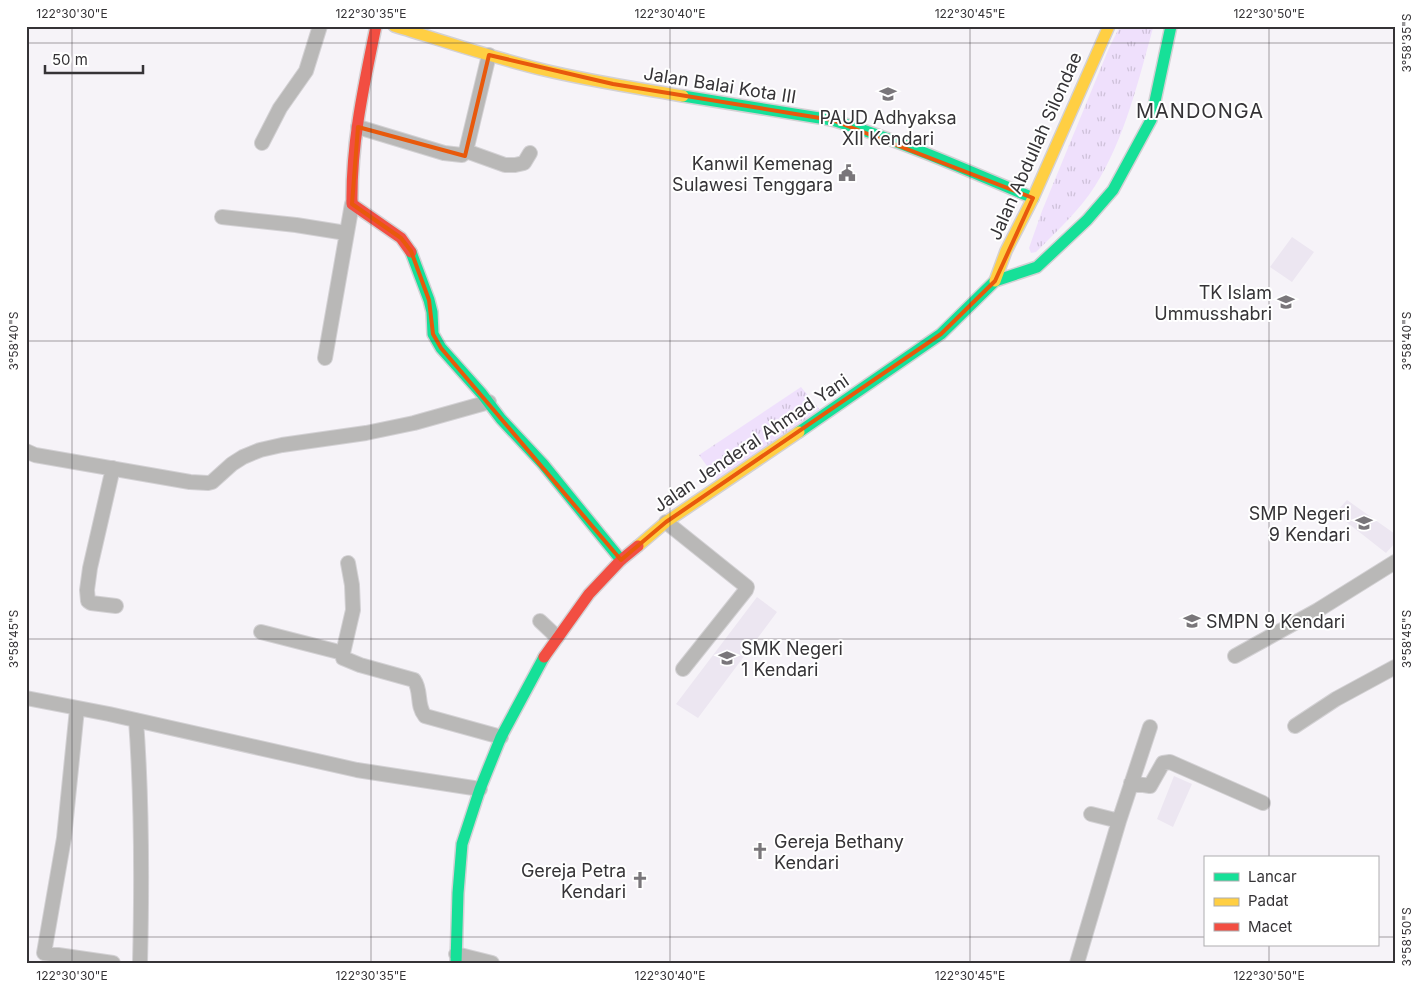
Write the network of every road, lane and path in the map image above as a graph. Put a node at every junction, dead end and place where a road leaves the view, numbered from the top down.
1 (320, 26) edge
2 (376, 26) edge
3 (394, 26) edge
4 (1109, 26) edge
5 (1170, 27) edge
6 (489, 55) junction
7 (358, 127) junction
8 (262, 143) dead end
9 (466, 151) junction
10 (530, 153) dead end
11 (1033, 198) junction
12 (352, 204) junction
13 (222, 217) dead end
14 (346, 233) junction
15 (1011, 242) junction
16 (1037, 267) junction
17 (994, 282) junction
18 (325, 358) dead end
19 (489, 402) junction
20 (26, 451) edge
21 (113, 468) junction
22 (666, 522) junction
23 (621, 560) junction
24 (1395, 562) edge
25 (348, 563) dead end
26 (116, 606) dead end
27 (540, 621) dead end
28 (262, 632) dead end
29 (557, 638) junction
30 (342, 653) junction
31 (1235, 656) dead end
32 (1395, 667) edge
33 (683, 669) dead end
34 (26, 698) edge
35 (77, 708) junction
36 (136, 720) junction
37 (1295, 726) dead end
38 (1150, 727) dead end
39 (501, 737) junction
40 (1132, 783) junction
41 (480, 789) junction
42 (1263, 803) dead end
43 (1091, 814) dead end
44 (1118, 821) junction
45 (44, 958) edge
46 (456, 959) edge
47 (113, 963) edge
48 (140, 963) edge
49 (492, 963) edge
50 (1077, 963) edge

1 - 8 street
2 - 7 main road
3 - 6 main road, Jalan Balai Kota III
4 - 11 main road, Jalan Abdullah Silondae
5 - 16 main road, Jalan Jenderal Ahmad Yani
6 - 9 street
6 - 11 main road, Jalan Balai Kota III
7 - 9 street
7 - 12 main road
9 - 10 street
11 - 15 main road, Jalan Abdullah Silondae
12 - 14 street
12 - 19 main road
13 - 14 street
14 - 18 street
15 - 16 main road
15 - 17 main road, Jalan Abdullah Silondae
16 - 17 main road, Jalan Jenderal Ahmad Yani
17 - 22 main road, Jalan Jenderal Ahmad Yani
19 - 21 street
19 - 23 main road
20 - 21 street
21 - 26 street
22 - 23 main road, Jalan Jenderal Ahmad Yani
22 - 33 street
23 - 29 main road, Jalan Jenderal Ahmad Yani
24 - 31 street
25 - 30 street
27 - 29 street
28 - 30 street
29 - 39 main road, Jalan Jenderal Ahmad Yani
30 - 39 street
32 - 37 street
34 - 35 street
35 - 36 street
35 - 45 street
36 - 41 street
36 - 48 street
38 - 40 street
39 - 41 main road, Jalan Jenderal Ahmad Yani
40 - 42 street
40 - 44 street
41 - 46 main road, Jalan Jenderal Ahmad Yani
43 - 44 street
44 - 50 street
45 - 47 street
46 - 49 street

